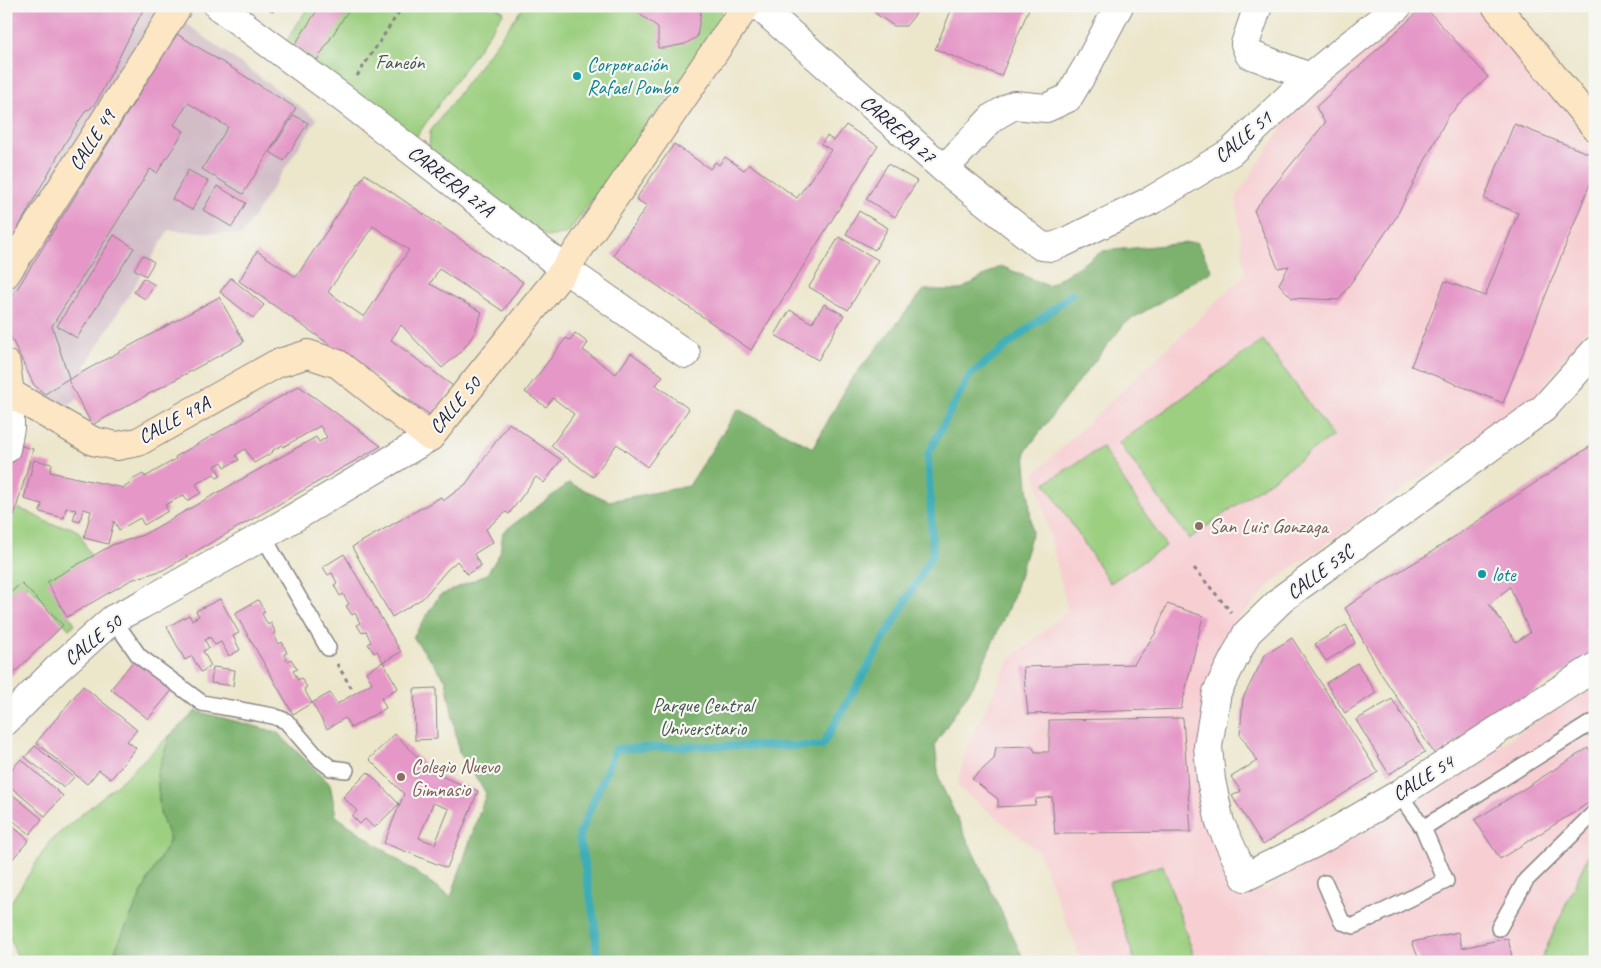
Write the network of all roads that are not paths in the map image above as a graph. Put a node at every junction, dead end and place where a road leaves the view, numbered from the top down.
1 (178, 6) edge
2 (218, 6) edge
3 (746, 6) edge
4 (759, 6) edge
5 (1119, 6) edge
6 (1258, 6) edge
7 (1398, 6) edge
8 (1496, 6) edge
9 (1310, 77) junction
10 (1595, 128) edge
11 (944, 169) junction
12 (1041, 246) joint
13 (565, 269) junction
14 (6, 274) edge
15 (1595, 352) edge
16 (686, 354) dead end
17 (6, 364) edge
18 (8, 393) edge
19 (430, 437) junction
20 (6, 450) edge
21 (263, 536) junction
22 (113, 619) junction
23 (328, 648) road end
24 (1595, 667) edge
25 (6, 721) edge
26 (1595, 730) edge
27 (346, 770) dead end
28 (1399, 794) junction
29 (1595, 812) edge
30 (1423, 828) junction
31 (1245, 877) joint
32 (1325, 883) dead end
33 (1499, 928) dead end

1 - 14 main road, CALLE 49
2 - 13 street, CARRERA 27A
3 - 13 main road, CALLE 50
4 - 11 street, CARRERA 27
5 - 11 street
6 - 9 street
7 - 9 street, CALLE 51
8 - 10 main road
9 - 12 street, CALLE 51
11 - 12 street, CARRERA 27
13 - 16 street, CARRERA 27A
13 - 19 main road, CALLE 50
15 - 31 street, CALLE 53C
17 - 18 main road
18 - 19 main road, CALLE 49A
18 - 20 street
19 - 21 street, CALLE 50
21 - 22 street, CALLE 50
21 - 23 lane
22 - 25 street, CALLE 50
22 - 27 lane
24 - 28 street, CALLE 54
26 - 30 lane
28 - 30 lane
28 - 31 street, CALLE 54
29 - 33 lane
30 - 32 lane

